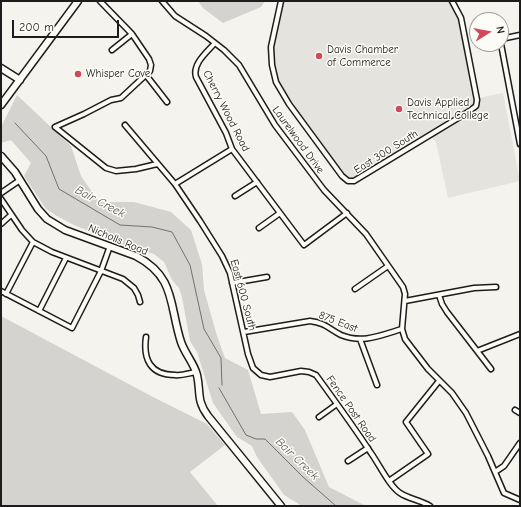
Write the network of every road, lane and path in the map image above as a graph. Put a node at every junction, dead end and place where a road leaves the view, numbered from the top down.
1 (78, 1) edge
2 (100, 1) edge
3 (162, 1) edge
4 (280, 1) edge
5 (452, 1) edge
6 (132, 34) junction
7 (520, 36) edge
8 (509, 38) edge
9 (215, 43) junction
10 (112, 50) dead end
11 (503, 52) edge
12 (1, 68) edge
13 (146, 75) junction
14 (20, 80) junction
15 (167, 102) dead end
16 (1, 105) edge
17 (125, 126) dead end
18 (520, 144) edge
19 (232, 149) junction
20 (1, 156) edge
21 (157, 164) junction
22 (20, 180) junction
23 (257, 182) junction
24 (175, 184) junction
25 (1, 193) edge
26 (236, 196) dead end
27 (1, 199) edge
28 (280, 213) junction
29 (347, 213) junction
30 (11, 215) junction
31 (1, 224) edge
32 (259, 228) dead end
33 (33, 242) junction
34 (110, 246) junction
35 (66, 258) junction
36 (388, 266) junction
37 (101, 271) junction
38 (267, 277) dead end
39 (232, 283) junction
40 (496, 287) dead end
41 (355, 289) dead end
42 (1, 291) edge
43 (6, 294) junction
44 (439, 295) junction
45 (405, 301) junction
46 (140, 302) dead end
47 (39, 311) junction
48 (402, 329) junction
49 (244, 332) junction
50 (520, 334) edge
51 (146, 337) dead end
52 (360, 339) junction
53 (477, 351) junction
54 (248, 354) joint
55 (491, 369) dead end
56 (196, 372) junction
57 (439, 381) junction
58 (377, 385) dead end
59 (337, 404) junction
60 (515, 410) dead end
61 (520, 413) edge
62 (319, 417) dead end
63 (520, 443) edge
64 (368, 448) junction
65 (348, 461) dead end
66 (495, 472) junction
67 (389, 481) junction
68 (520, 500) edge
69 (281, 506) edge
70 (430, 506) edge

1 - 14 street
2 - 6 street
3 - 9 street, Laurelwood Drive
4 - 5 street, East 300 South
6 - 10 street
6 - 13 street
7 - 8 street
9 - 19 street, Cherry Wood Road
9 - 29 street, Laurelwood Drive
11 - 18 street
12 - 14 street
13 - 15 street
13 - 21 street
14 - 16 street
17 - 21 street, East 600 South
19 - 23 street, Cherry Wood Road
19 - 24 street
20 - 22 street, Nicholls Road
21 - 24 street, East 600 South
22 - 25 street
22 - 34 street, Nicholls Road
23 - 26 street
23 - 28 street, Cherry Wood Road
24 - 39 street, East 600 South
27 - 30 street
28 - 29 street, Cherry Wood Road
28 - 32 street
29 - 36 street, Laurelwood Drive
30 - 31 street
30 - 33 street
33 - 35 street
33 - 43 street
34 - 37 street
34 - 56 street, Nicholls Road
35 - 37 street
35 - 47 street
36 - 41 street
36 - 45 street, Laurelwood Drive
37 - 46 street
37 - 47 street
38 - 39 street
39 - 49 street, East 600 South
40 - 44 street
42 - 43 street
43 - 47 street
44 - 45 street
44 - 53 street
45 - 48 street
48 - 52 street, 875 East
48 - 57 street
49 - 52 street, 875 East
49 - 54 street, East 600 South
50 - 53 street
51 - 56 street
52 - 58 street
53 - 55 street
54 - 59 street, Fence Post Road
56 - 69 street, Nicholls Road
57 - 66 street
57 - 67 street
59 - 62 street
59 - 64 street, Fence Post Road
60 - 61 street
63 - 66 street
64 - 65 street
64 - 67 street, Fence Post Road
66 - 68 street
67 - 70 street, Fence Post Road

